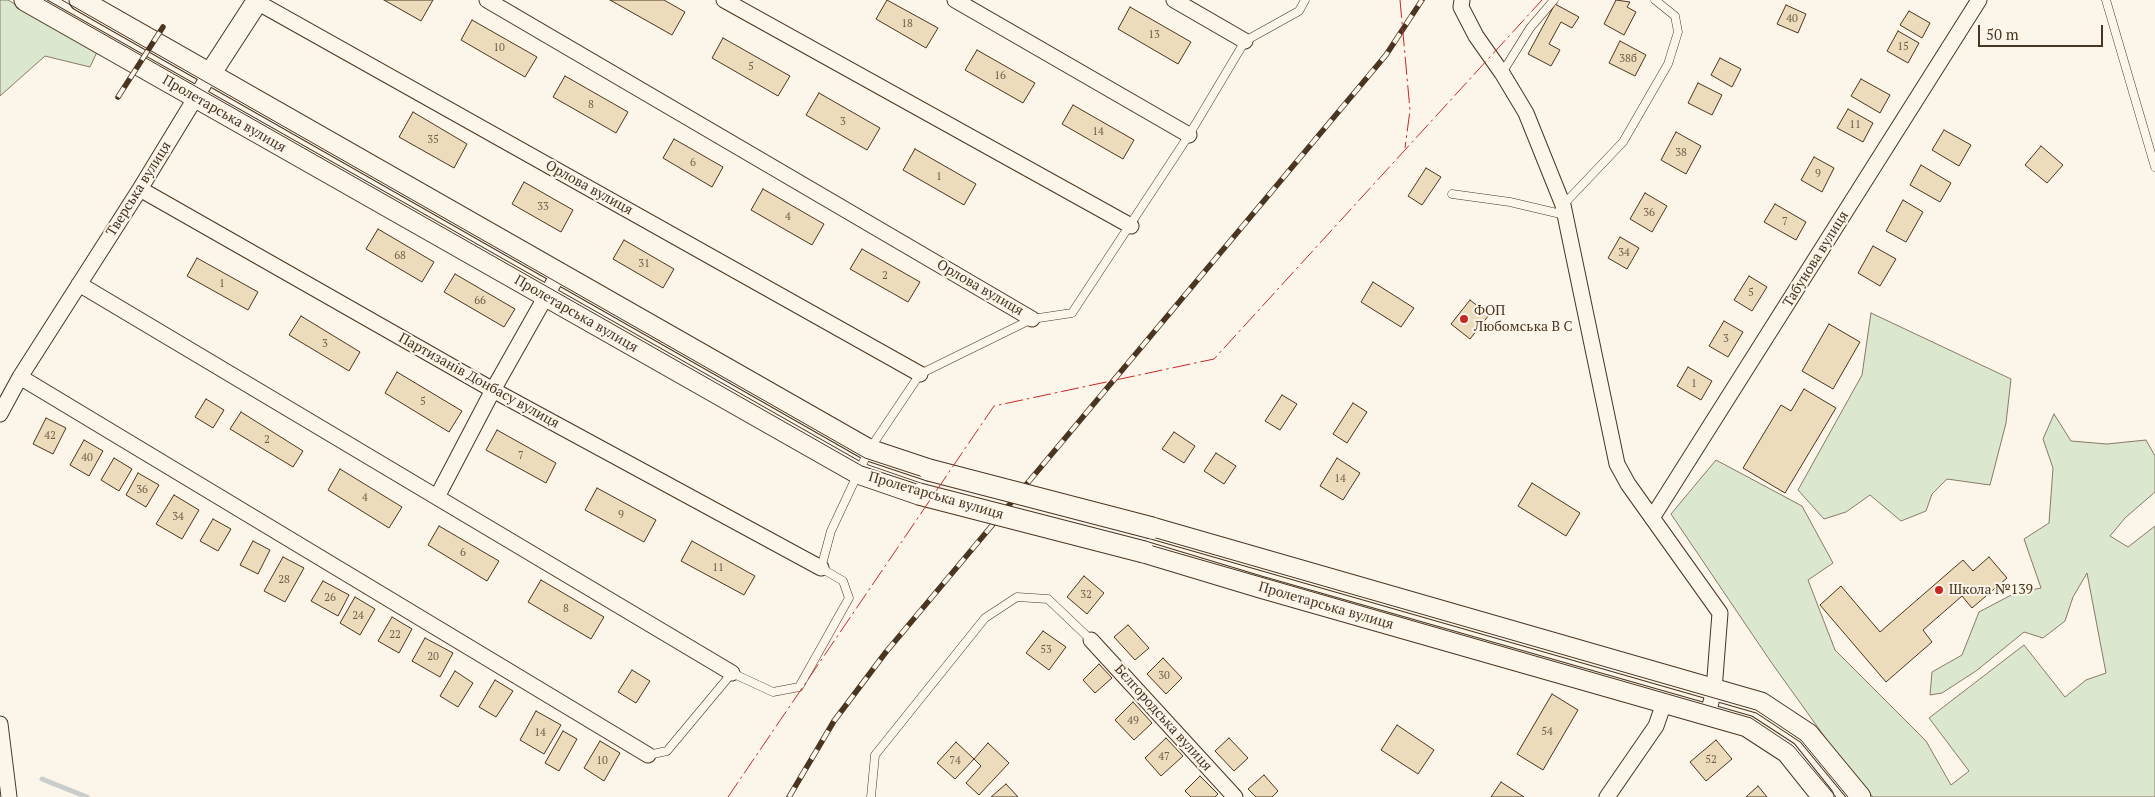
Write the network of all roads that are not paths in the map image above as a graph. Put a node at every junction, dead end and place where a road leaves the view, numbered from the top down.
1 (26, 0) edge
2 (80, 0) edge
3 (487, 0) edge
4 (724, 0) edge
5 (955, 0) edge
6 (1174, 0) edge
7 (1304, 0) edge
8 (1462, 0) edge
9 (1554, 0) edge
10 (1655, 0) edge
11 (1979, 0) edge
12 (2106, 0) edge
13 (257, 1) edge
14 (1245, 40) junction
15 (1502, 73) junction
16 (210, 74) junction
17 (195, 98) junction
18 (1189, 135) junction
19 (2155, 167) edge
20 (140, 190) junction
21 (1452, 194) dead end
22 (1564, 210) junction
23 (1131, 226) junction
24 (559, 273) junction
25 (79, 284) junction
26 (546, 297) junction
27 (1032, 318) junction
28 (920, 374) junction
29 (20, 377) junction
30 (493, 390) junction
31 (0, 414) edge
32 (869, 450) junction
33 (858, 474) junction
34 (437, 497) junction
35 (1652, 518) junction
36 (821, 568) junction
37 (1091, 640) joint
38 (732, 673) junction
39 (1714, 690) junction
40 (1664, 702) junction
41 (1708, 714) junction
42 (0, 724) edge
43 (648, 755) joint
44 (9, 797) edge
45 (871, 797) edge
46 (1235, 797) edge
47 (1607, 797) edge
48 (1824, 797) edge
49 (1860, 797) edge

1 - 17 main road, Пролетарська вулиця
2 - 16 main road, Пролетарська вулиця
3 - 27 street, Орлова вулиця
4 - 23 street
5 - 18 street
6 - 14 street
7 - 14 lane
8 - 15 street
9 - 15 lane
10 - 22 lane
11 - 35 street, Табунова вулиця
12 - 19 lane
13 - 16 main road, Тверська вулиця
13 - 28 street, Орлова вулиця
14 - 18 lane
15 - 22 street
16 - 17 street, Тверська вулиця
16 - 24 main road, Пролетарська вулиця
17 - 20 street, Тверська вулиця
17 - 26 main road, Пролетарська вулиця
18 - 23 lane
20 - 25 street, Тверська вулиця
20 - 30 street, Партизанів Донбасу вулиця
21 - 22 lane
22 - 35 street
23 - 27 lane
24 - 26 street
24 - 32 main road, Пролетарська вулиця
25 - 29 street, Тверська вулиця
25 - 34 street
26 - 30 street
26 - 33 main road, Пролетарська вулиця
27 - 28 lane
28 - 32 lane
29 - 31 street, Тверська вулиця
29 - 43 street
30 - 34 street
30 - 36 street, Партизанів Донбасу вулиця
32 - 33 lane
32 - 39 main road, Пролетарська вулиця, bridge
33 - 36 lane
33 - 40 main road, Пролетарська вулиця, bridge
34 - 38 street
35 - 39 street
36 - 38 lane
37 - 45 lane
37 - 46 street, Бєлгородська вулиця
38 - 43 lane
39 - 41 street
39 - 49 main road, Пролетарська вулиця
40 - 41 main road, Пролетарська вулиця
40 - 47 street
41 - 48 main road, Пролетарська вулиця
42 - 44 street

